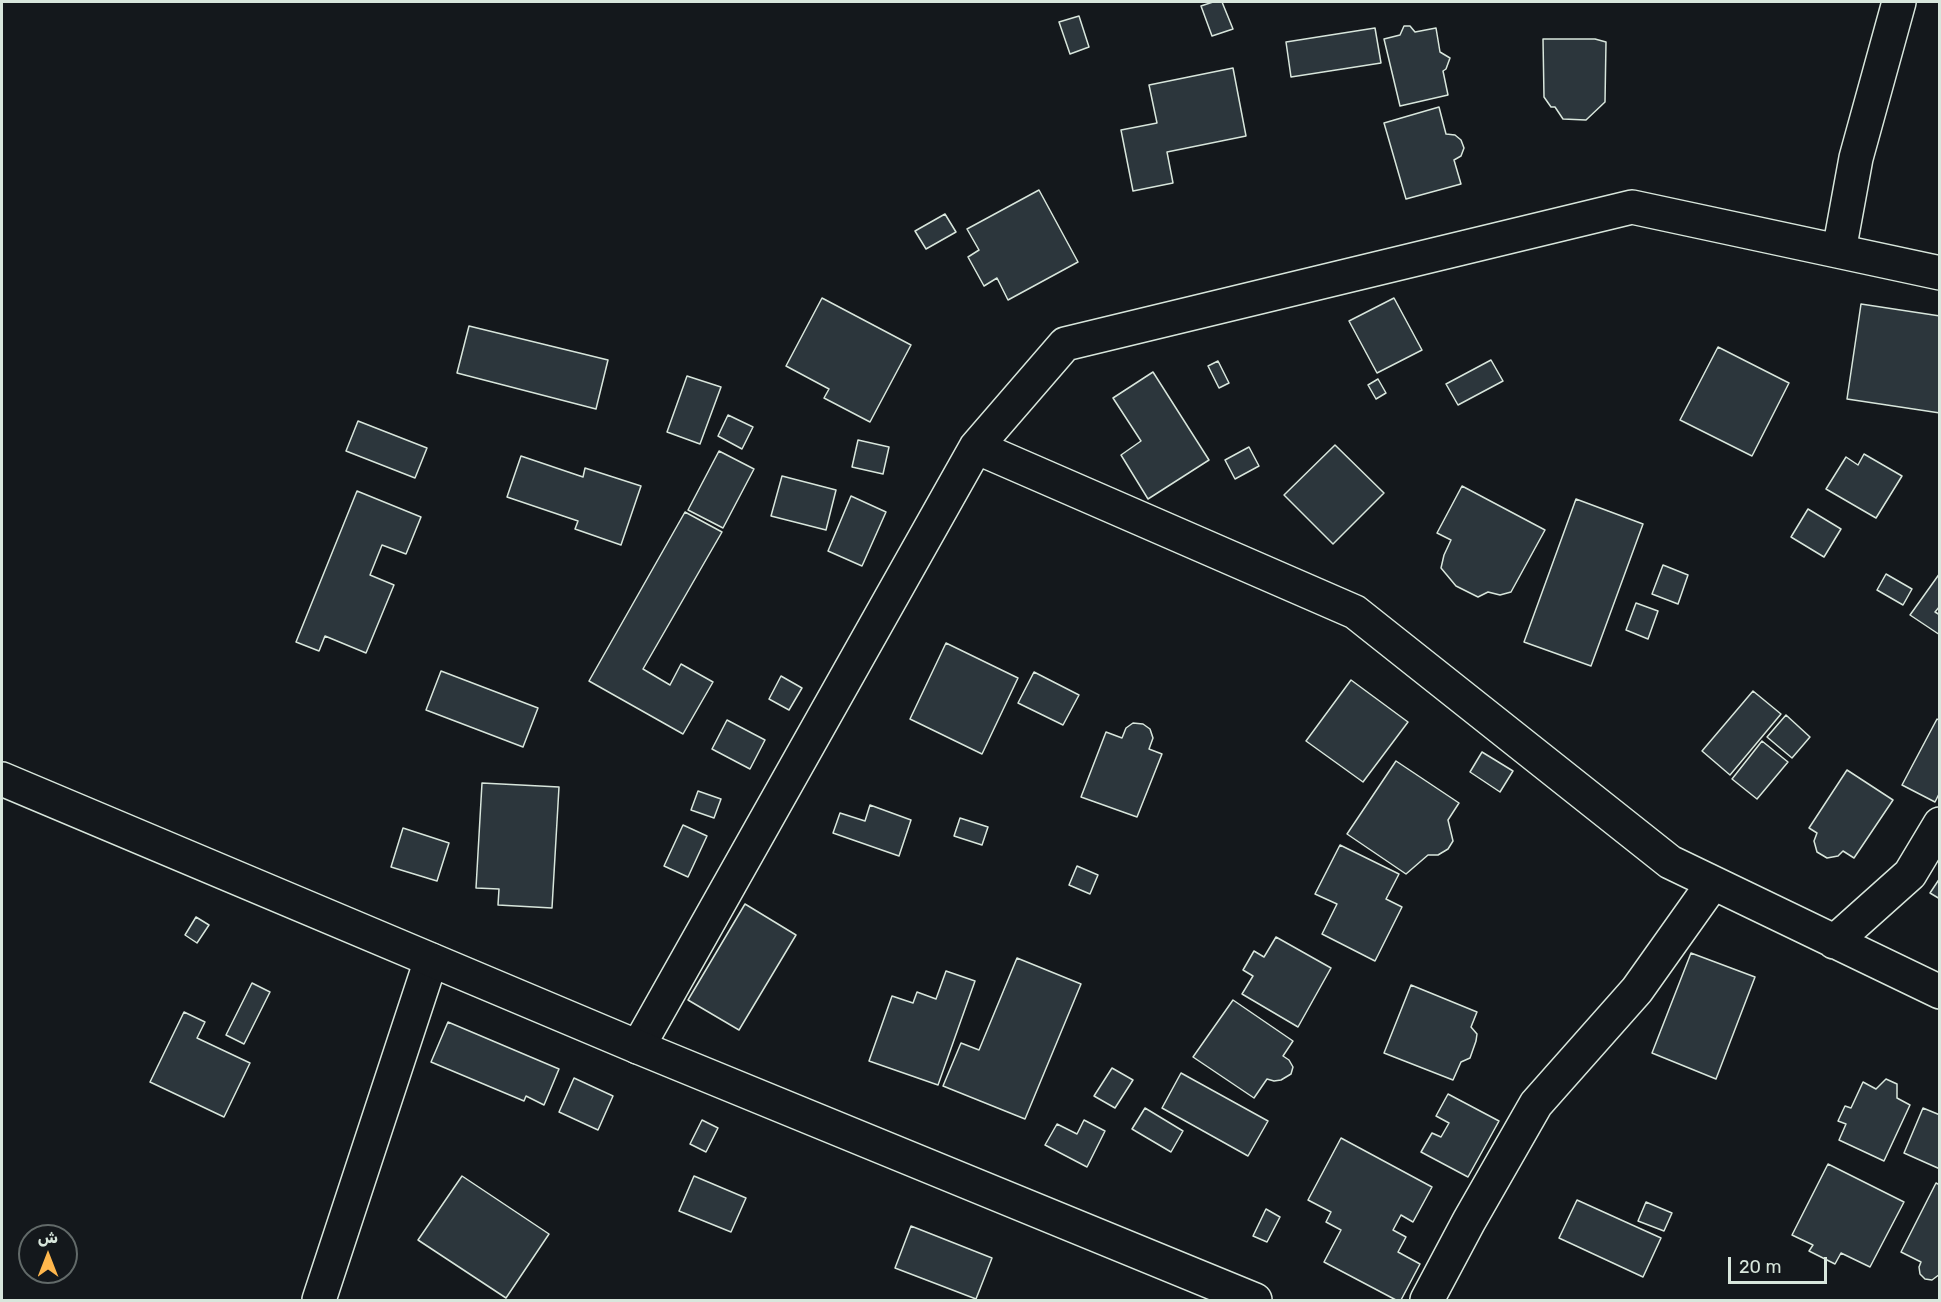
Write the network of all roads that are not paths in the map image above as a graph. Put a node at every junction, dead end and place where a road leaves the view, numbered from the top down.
1 (1899, 2) edge
2 (1839, 251) junction
3 (1940, 273) edge
4 (976, 447) junction
5 (2, 779) edge
6 (1940, 824) edge
7 (1713, 883) junction
8 (1834, 942) junction
9 (431, 960) junction
10 (1940, 992) edge
11 (638, 1047) junction
12 (319, 1300) edge
13 (1255, 1300) edge
14 (1427, 1300) edge

1 - 2 main road
2 - 3 main road
2 - 4 main road
4 - 7 main road
4 - 11 main road
5 - 9 main road
6 - 8 main road
7 - 8 main road
7 - 14 main road
8 - 10 main road
9 - 11 main road
9 - 12 main road
11 - 13 main road

